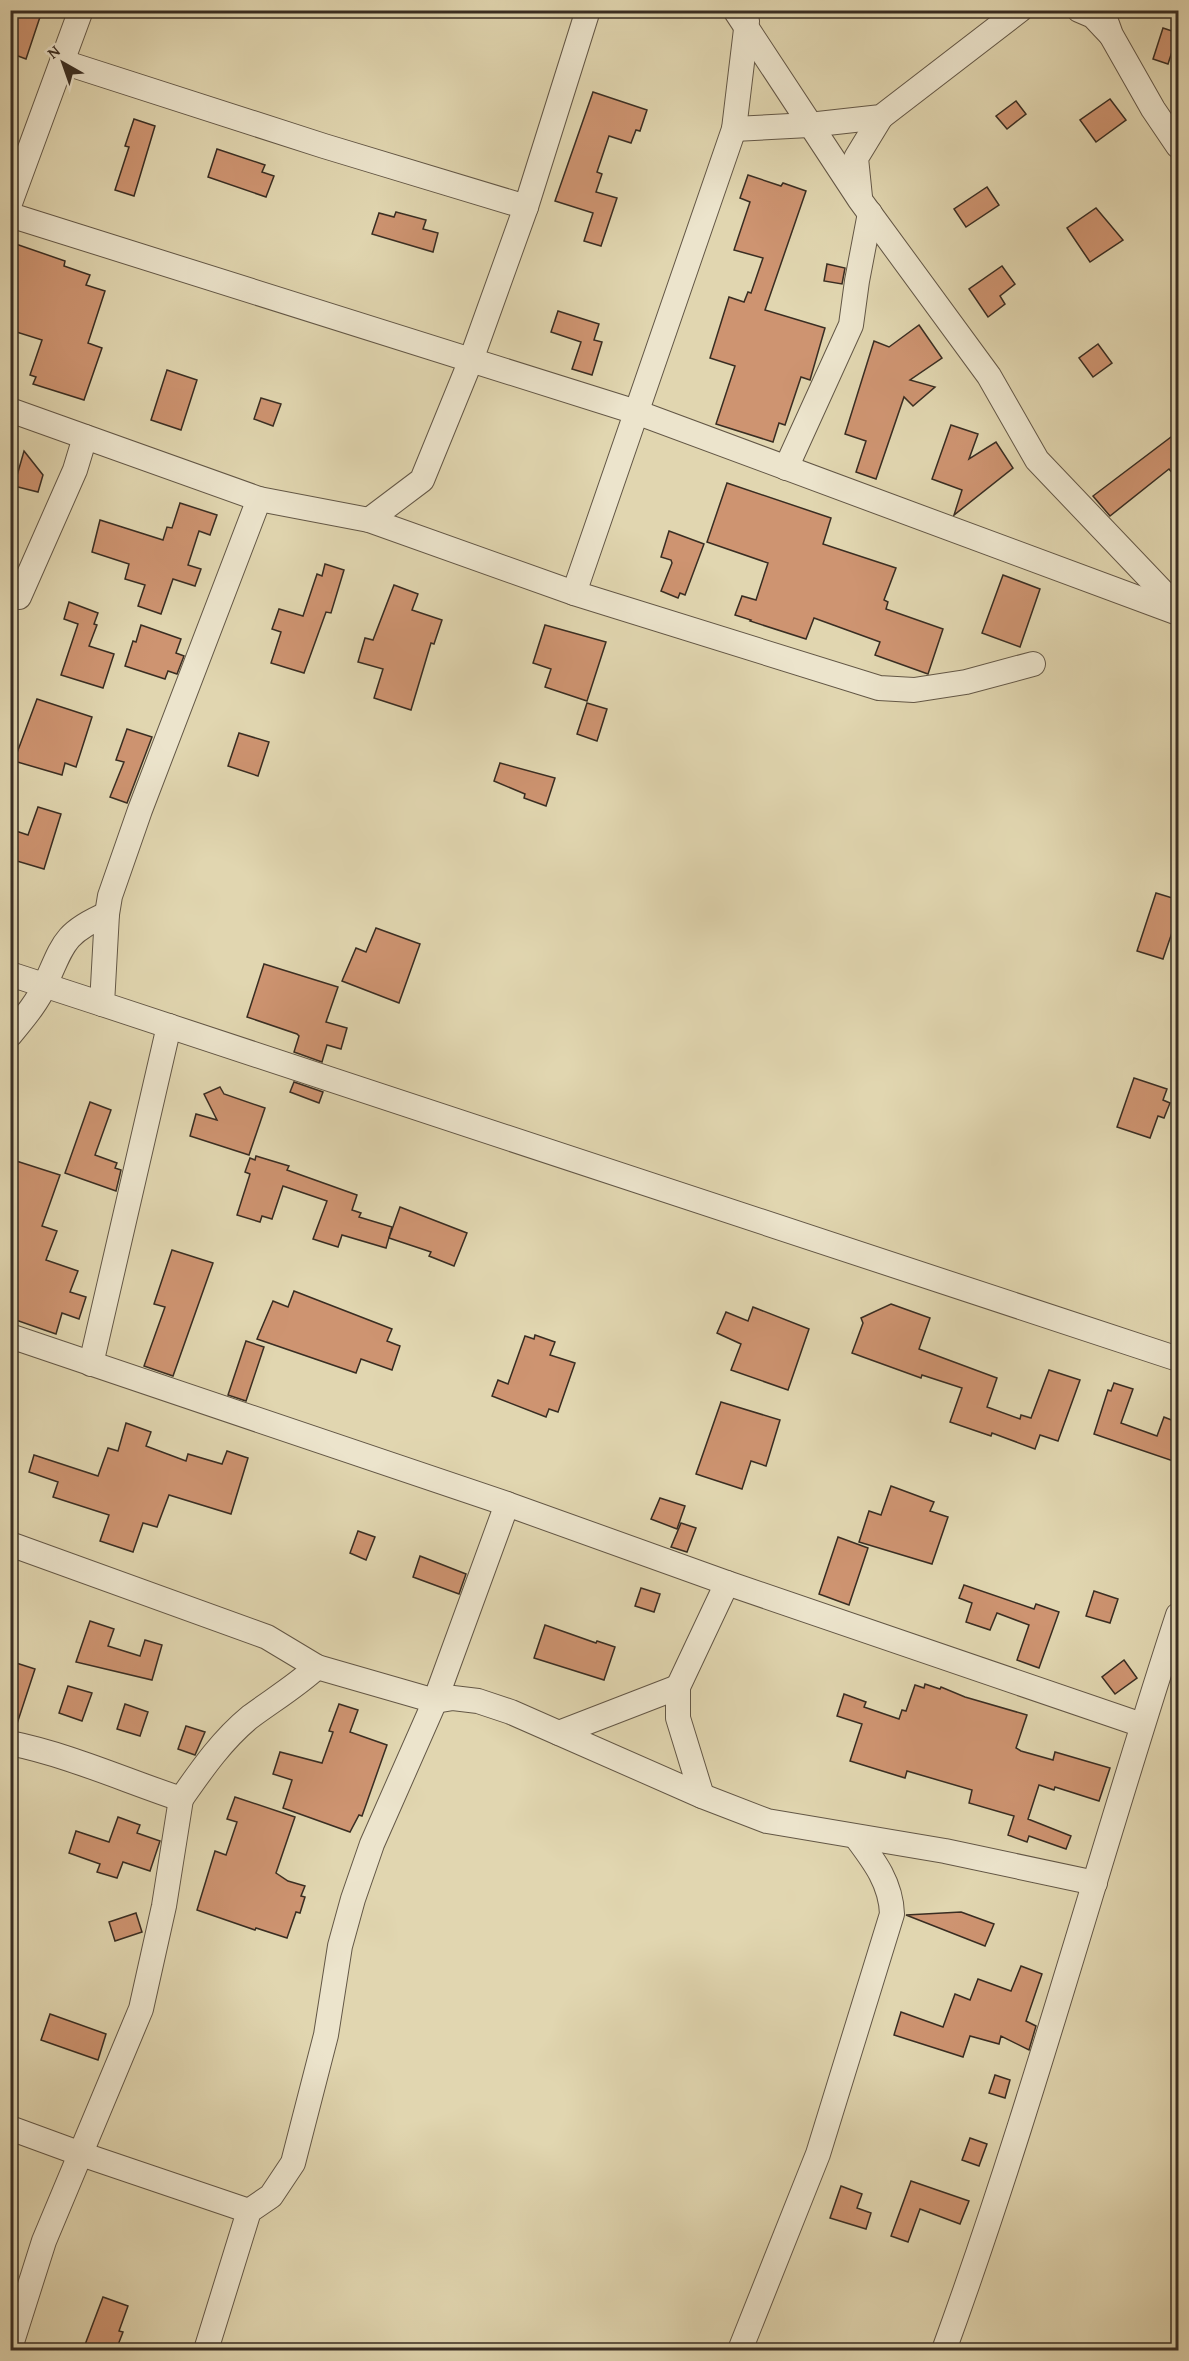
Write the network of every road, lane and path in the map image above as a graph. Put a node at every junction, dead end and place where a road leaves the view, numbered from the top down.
1 (81, 10) edge
2 (588, 10) edge
3 (1020, 10) edge
4 (1079, 10) edge
5 (1102, 10) edge
6 (744, 16) edge
7 (1111, 36) junction
8 (63, 62) junction
9 (881, 117) junction
10 (809, 125) junction
11 (734, 129) junction
12 (1178, 141) edge
13 (10, 203) edge
14 (865, 206) junction
15 (526, 207) junction
16 (10, 215) edge
17 (471, 360) junction
18 (10, 411) edge
19 (636, 412) junction
20 (85, 437) junction
21 (786, 468) junction
22 (259, 499) junction
23 (369, 520) junction
24 (574, 593) junction
25 (10, 594) edge
26 (1179, 610) edge
27 (1033, 664) dead end
28 (107, 914) junction
29 (10, 974) edge
30 (45, 985) junction
31 (102, 1004) junction
32 (169, 1026) junction
33 (10, 1035) edge
34 (10, 1336) edge
35 (1179, 1359) edge
36 (91, 1364) junction
37 (507, 1504) junction
38 (10, 1544) edge
39 (727, 1583) junction
40 (1179, 1615) edge
41 (317, 1667) junction
42 (678, 1687) junction
43 (435, 1701) junction
44 (1142, 1725) junction
45 (559, 1733) junction
46 (10, 1743) edge
47 (702, 1796) junction
48 (181, 1799) junction
49 (856, 1837) junction
50 (1095, 1883) junction
51 (10, 2128) edge
52 (81, 2154) junction
53 (249, 2211) junction
54 (10, 2348) edge
55 (206, 2350) edge
56 (740, 2350) edge
57 (944, 2350) edge

1 - 8 street
2 - 15 street
3 - 9 street
4 - 7 street
5 - 7 street
6 - 10 street
6 - 11 street
7 - 12 street
8 - 13 street
8 - 15 street
9 - 10 street
9 - 14 street
10 - 11 street
10 - 14 street
11 - 19 street
14 - 21 street
14 - 26 street
15 - 17 street
16 - 17 street
17 - 19 street
17 - 23 street
18 - 20 street
19 - 21 street
19 - 24 street
20 - 22 street
20 - 25 street
21 - 26 street
22 - 23 street
22 - 28 street
23 - 24 street
24 - 27 street
28 - 30 street
28 - 31 street
29 - 30 street
30 - 31 street
30 - 33 street
31 - 32 street
32 - 35 street
32 - 36 street
34 - 36 street
36 - 37 street
37 - 39 street
37 - 43 street
38 - 41 street
39 - 42 street
39 - 44 street
40 - 44 street
41 - 43 street
41 - 48 street
42 - 45 street
42 - 47 street
43 - 45 street
43 - 53 street
44 - 50 street
45 - 47 street
46 - 48 street
47 - 49 street
48 - 52 street
49 - 50 street
49 - 56 street
50 - 57 street
51 - 52 street
52 - 53 street
52 - 54 street
53 - 55 street

